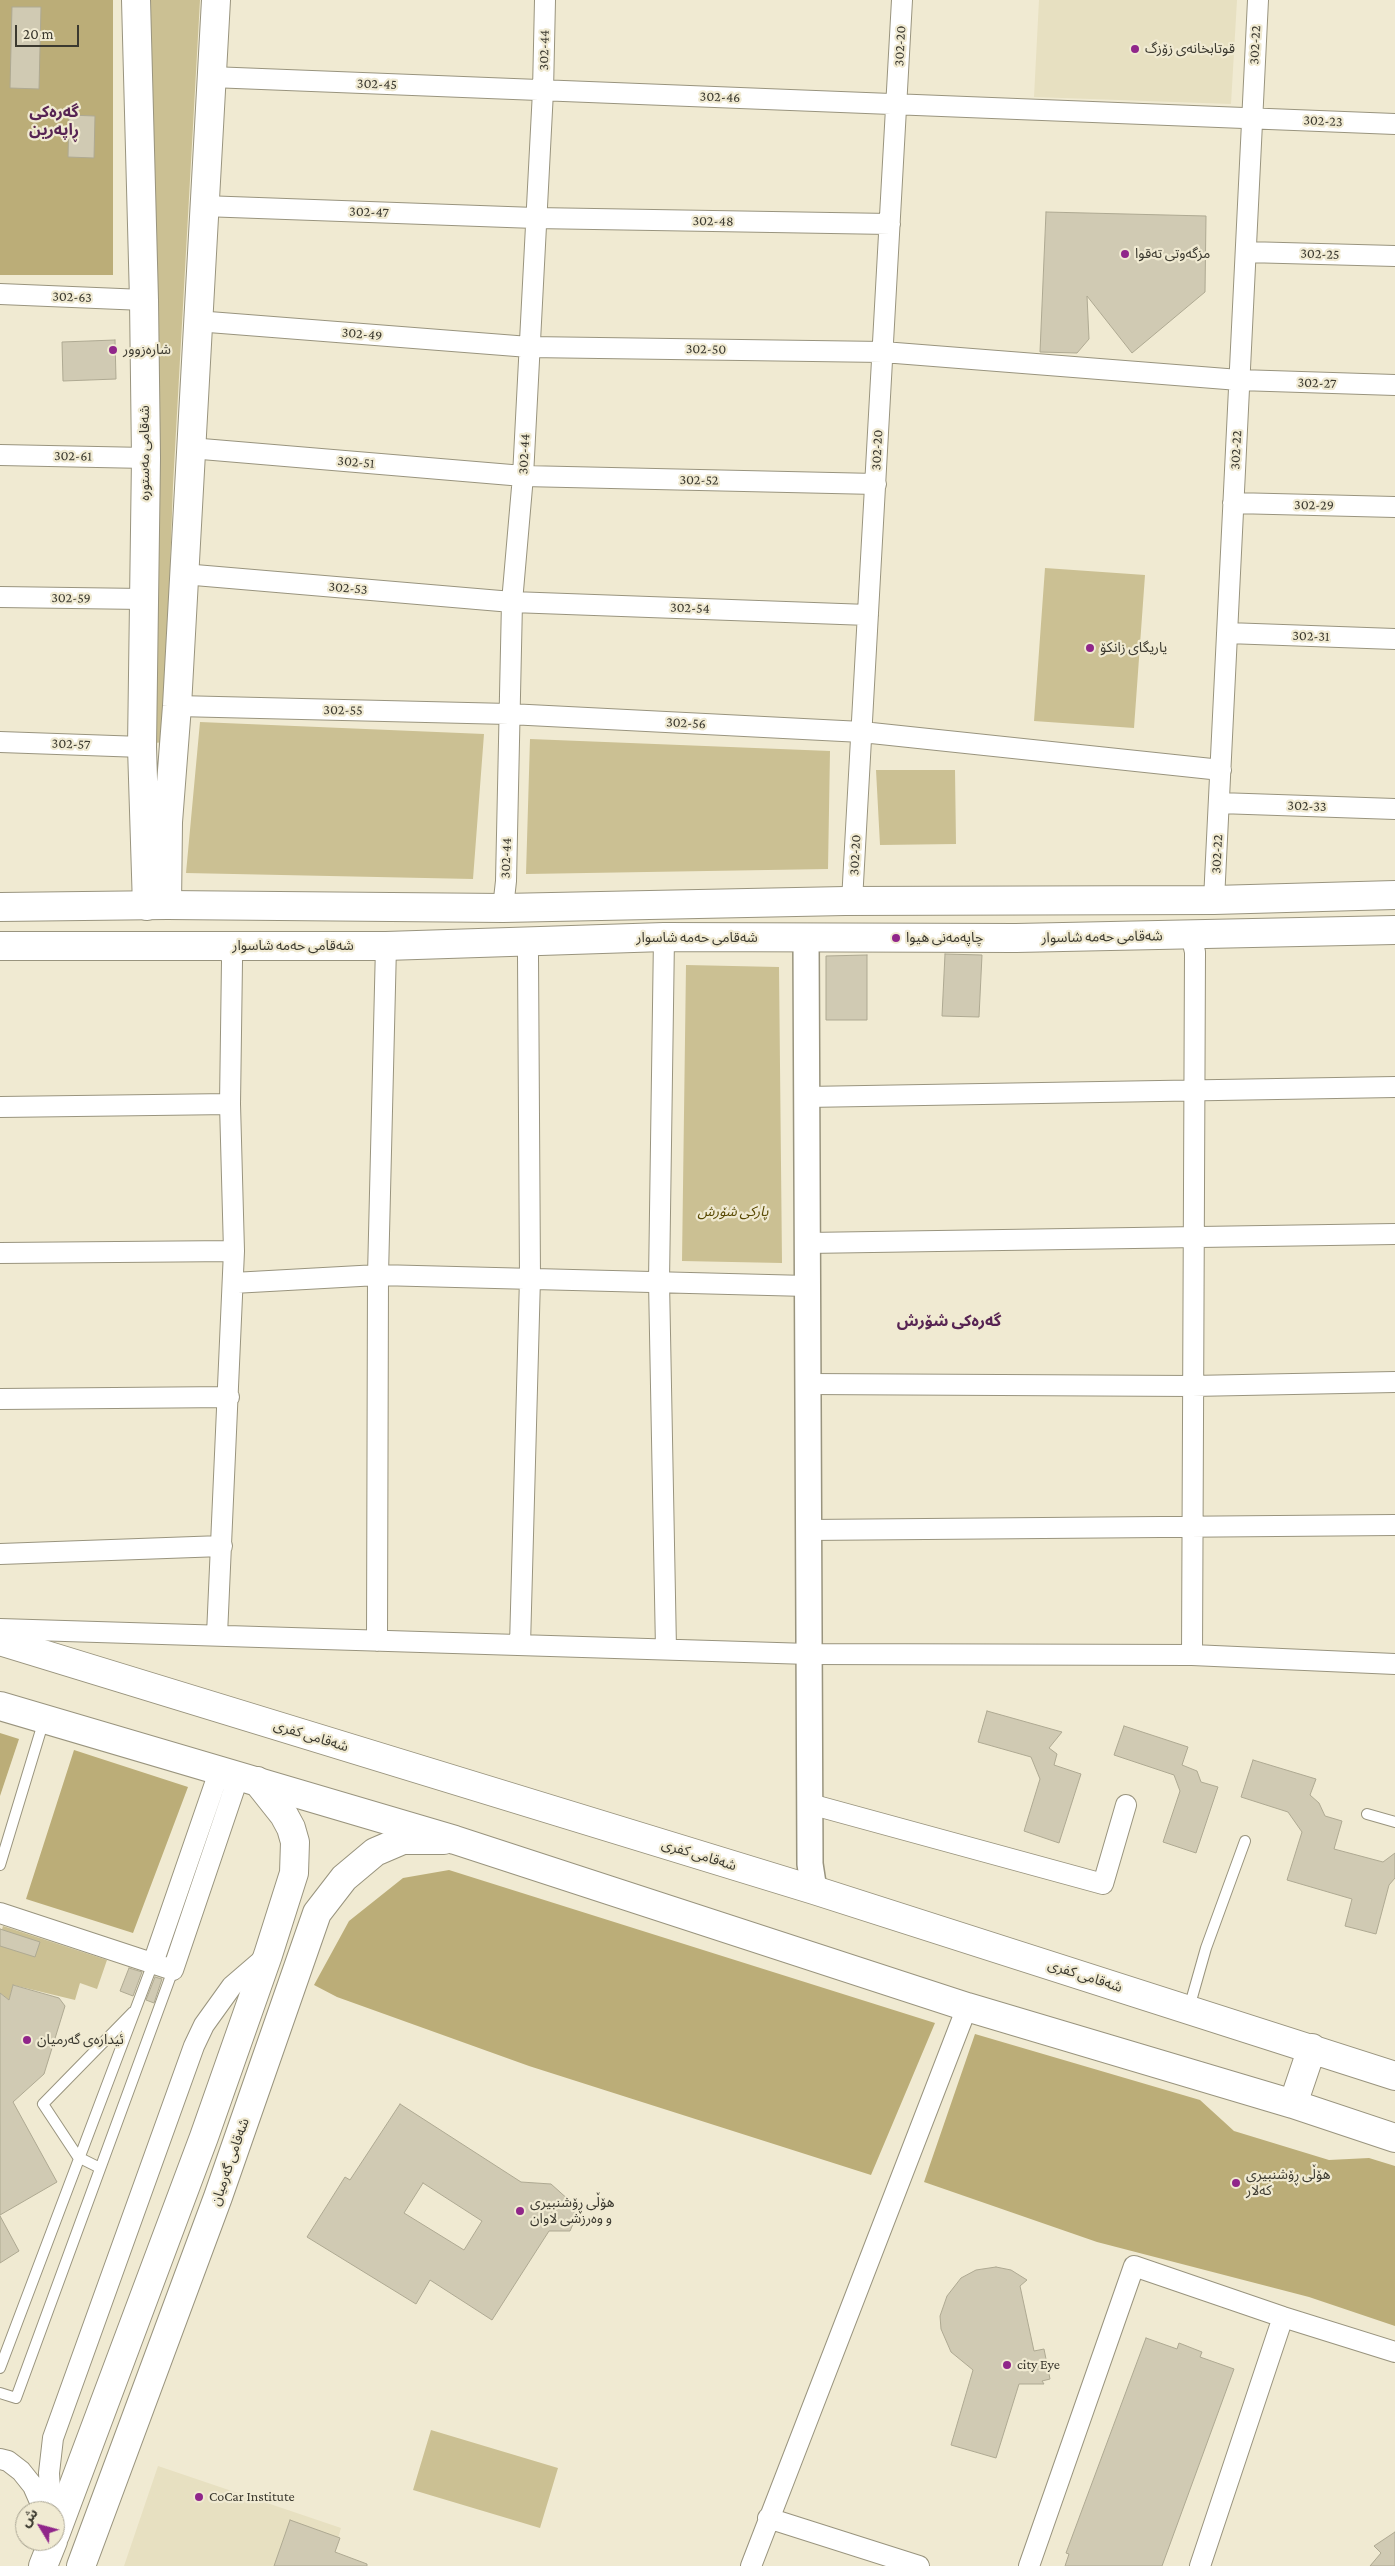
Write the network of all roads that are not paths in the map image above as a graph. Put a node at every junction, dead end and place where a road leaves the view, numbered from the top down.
1 (136, 0) edge
2 (216, 0) edge
3 (545, 0) edge
4 (902, 0) edge
5 (1258, 0) edge
6 (211, 77) junction
7 (543, 90) junction
8 (897, 103) junction
9 (1252, 118) junction
10 (1395, 124) edge
11 (202, 206) junction
12 (535, 218) junction
13 (890, 224) junction
14 (1246, 252) junction
15 (1395, 256) edge
16 (0, 294) edge
17 (144, 300) junction
18 (196, 321) junction
19 (529, 347) junction
20 (883, 352) junction
21 (1239, 380) junction
22 (1395, 385) edge
23 (190, 448) junction
24 (0, 455) edge
25 (146, 458) junction
26 (523, 476) junction
27 (876, 484) junction
28 (1233, 503) junction
29 (1395, 506) edge
30 (183, 574) junction
31 (0, 597) edge
32 (143, 599) junction
33 (512, 602) junction
34 (868, 615) junction
35 (1227, 632) junction
36 (1395, 639) edge
37 (176, 706) junction
38 (509, 714) junction
39 (862, 732) junction
40 (0, 742) edge
41 (142, 746) junction
42 (1221, 770) junction
43 (1219, 803) junction
44 (1395, 809) edge
45 (156, 821) junction
46 (1395, 895) edge
47 (1292, 896) junction
48 (1214, 900) junction
49 (852, 901) junction
50 (157, 906) junction
51 (0, 907) edge
52 (503, 908) junction
53 (1395, 930) edge
54 (1290, 931) junction
55 (1191, 935) junction
56 (664, 937) junction
57 (806, 938) junction
58 (526, 941) junction
59 (0, 946) edge
60 (230, 946) junction
61 (386, 946) junction
62 (1395, 1087) edge
63 (1192, 1090) junction
64 (806, 1097) junction
65 (230, 1104) junction
66 (0, 1107) edge
67 (1395, 1234) edge
68 (1192, 1237) junction
69 (807, 1243) junction
70 (234, 1251) junction
71 (0, 1253) edge
72 (378, 1275) junction
73 (530, 1278) junction
74 (659, 1281) junction
75 (233, 1284) junction
76 (807, 1286) junction
77 (1395, 1382) edge
78 (808, 1384) junction
79 (1192, 1386) junction
80 (229, 1397) junction
81 (0, 1399) edge
82 (1395, 1525) edge
83 (1191, 1528) junction
84 (808, 1530) junction
85 (222, 1546) junction
86 (0, 1554) edge
87 (0, 1629) edge
88 (217, 1635) junction
89 (0, 1641) edge
90 (377, 1641) junction
91 (520, 1645) junction
92 (666, 1649) junction
93 (809, 1654) junction
94 (1192, 1655) junction
95 (1395, 1664) edge
96 (0, 1706) edge
97 (44, 1719) junction
98 (239, 1775) junction
99 (810, 1804) junction
100 (1126, 1805) dead end
101 (1367, 1814) dead end
102 (1395, 1822) edge
103 (455, 1840) junction
104 (1245, 1841) dead end
105 (0, 1865) edge
106 (814, 1890) junction
107 (0, 1914) edge
108 (268, 1954) junction
109 (153, 1963) junction
110 (173, 1970) junction
111 (967, 2007) junction
112 (138, 2008) junction
113 (1189, 2009) junction
114 (1312, 2048) junction
115 (1389, 2070) edge
116 (1293, 2104) junction
117 (1395, 2138) edge
118 (78, 2157) junction
119 (100, 2168) junction
120 (1283, 2317) junction
121 (1395, 2352) edge
122 (0, 2368) edge
123 (0, 2393) edge
124 (0, 2459) edge
125 (21, 2471) junction
126 (50, 2490) junction
127 (38, 2501) edge
128 (50, 2501) edge
129 (65, 2501) edge
130 (768, 2518) junction
131 (81, 2566) edge
132 (751, 2566) edge
133 (919, 2566) edge
134 (1028, 2566) edge
135 (1200, 2566) edge

1 - 17 main road, شەقامی مەستورە
2 - 6 main road, شەقامی مەستورە
3 - 7 street, 302-44
4 - 8 street, 302-20
5 - 9 street, 302-22
6 - 7 street, 302-45
6 - 11 main road, شەقامی مەستورە
7 - 8 street, 302-46
7 - 12 street, 302-44
8 - 9 street, 302-46
8 - 13 street, 302-20
9 - 10 street, 302-23
9 - 14 street, 302-22
11 - 12 street, 302-47
11 - 18 main road, شەقامی مەستورە
12 - 13 street, 302-48
12 - 19 street, 302-44
13 - 20 street, 302-20
14 - 15 street, 302-25
14 - 21 street, 302-22
16 - 17 street, 302-63
17 - 25 main road, شەقامی مەستورە
18 - 19 street, 302-49
18 - 23 main road, شەقامی مەستورە
19 - 20 street, 302-50
19 - 26 street, 302-44
20 - 21 street, 302-50
20 - 27 street, 302-20
21 - 22 street, 302-27
21 - 28 street, 302-22
23 - 26 street, 302-51
23 - 30 main road, شەقامی مەستورە
24 - 25 street, 302-61
25 - 32 main road, شەقامی مەستورە
26 - 27 street, 302-52
26 - 33 street, 302-44
27 - 34 street, 302-20
28 - 29 street, 302-29
28 - 35 street, 302-22
30 - 33 street, 302-53
30 - 37 main road, شەقامی مەستورە
31 - 32 street, 302-59
32 - 41 main road, شەقامی مەستورە
33 - 34 street, 302-54
33 - 38 street, 302-44
34 - 39 street, 302-20
35 - 36 street, 302-31
35 - 42 street, 302-22
37 - 38 street, 302-55
37 - 45 main road, شەقامی مەستورە
38 - 39 street, 302-56
38 - 52 street, 302-44
39 - 42 street, 302-56
39 - 49 street, 302-20
40 - 41 street, 302-57
41 - 45 main road, شەقامی مەستورە
42 - 43 street, 302-22
43 - 44 street, 302-33
43 - 48 street, 302-22
45 - 50 main road, شەقامی مەستورە
46 - 47 main road
47 - 48 main road
47 - 54 main road
48 - 49 main road
49 - 52 main road
50 - 51 main road
50 - 52 main road
53 - 54 main road, شەقامی حەمە شاسوار
54 - 55 main road, شەقامی حەمە شاسوار
55 - 57 main road, شەقامی حەمە شاسوار
55 - 63 street
56 - 57 main road, شەقامی حەمە شاسوار
56 - 58 main road, شەقامی حەمە شاسوار
56 - 74 street
57 - 64 street
58 - 61 main road, شەقامی حەمە شاسوار
58 - 73 street
59 - 60 main road, شەقامی حەمە شاسوار
60 - 61 main road, شەقامی حەمە شاسوار
60 - 65 street
61 - 72 street
62 - 63 street
63 - 64 street
63 - 68 street
64 - 69 street
65 - 66 street
65 - 70 street
67 - 68 street
68 - 69 street
68 - 79 street
69 - 76 street
70 - 71 street
70 - 75 street
72 - 73 street
72 - 75 street
72 - 90 street
73 - 74 street
73 - 91 street
74 - 76 street
74 - 92 street
75 - 80 street
76 - 78 street
77 - 79 street
78 - 79 street
78 - 84 street
79 - 83 street
80 - 81 street
80 - 85 street
82 - 83 street
83 - 84 street
83 - 94 street
84 - 93 street
85 - 86 street
85 - 88 street
87 - 88 street
88 - 90 street
89 - 106 main road, شەقامی کفری
90 - 91 street
91 - 92 street
92 - 93 street
93 - 94 street
93 - 99 street
94 - 95 street
96 - 97 main road
97 - 98 main road
97 - 105 lane
98 - 103 main road
98 - 108 main road
98 - 109 street
98 - 110 street
99 - 100 street
99 - 106 street
101 - 102 lane
103 - 111 main road
103 - 131 main road, شەقامی گەرمیان
104 - 113 lane
106 - 113 main road, شەقامی کفری
107 - 109 street
108 - 126 street
108 - 129 main road
109 - 110 street
109 - 112 lane
110 - 119 lane
111 - 116 main road
111 - 130 street
112 - 118 lane
112 - 118 lane
113 - 114 main road, شەقامی کفری
114 - 115 main road, شەقامی کفری
114 - 116 main road
116 - 117 main road
118 - 119 lane
118 - 122 lane
119 - 123 lane
120 - 121 street
120 - 134 street
120 - 135 street
124 - 125 street
125 - 126 street
125 - 127 street
126 - 128 street
130 - 132 street
130 - 133 street

